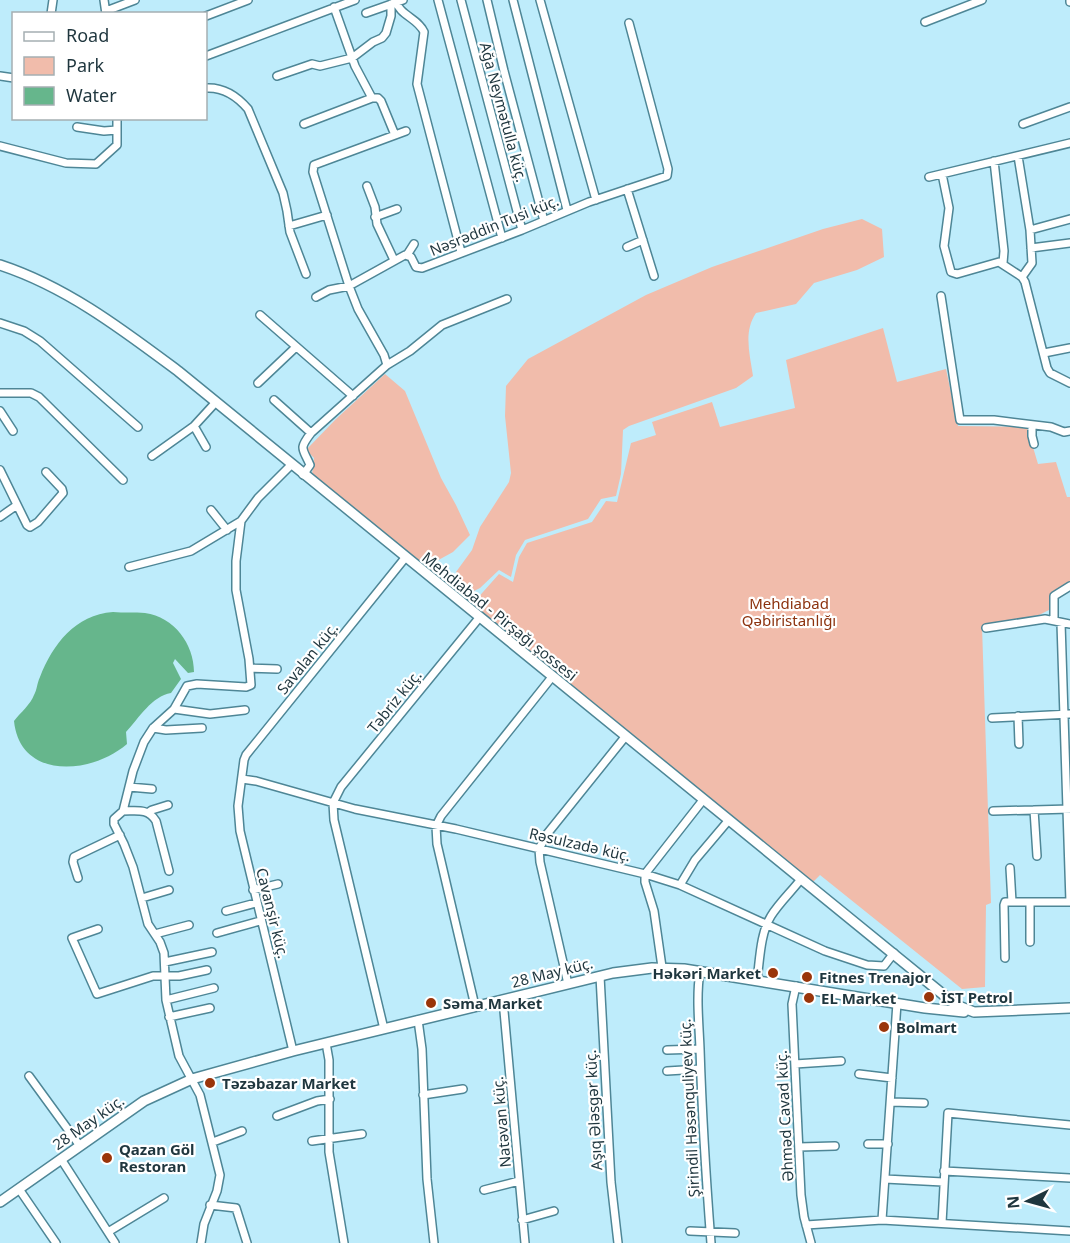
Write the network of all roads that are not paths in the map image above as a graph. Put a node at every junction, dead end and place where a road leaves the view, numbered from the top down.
1 (104, 0) edge
2 (135, 0) edge
3 (248, 0) edge
4 (355, 0) edge
5 (438, 0) edge
6 (461, 0) edge
7 (487, 0) edge
8 (513, 0) edge
9 (540, 0) edge
10 (982, 0) edge
11 (396, 1) edge
12 (334, 7) junction
13 (106, 12) edge
14 (366, 13) dead end
15 (207, 16) edge
16 (925, 22) dead end
17 (629, 23) dead end
18 (207, 56) edge
19 (352, 57) junction
20 (277, 76) dead end
21 (207, 88) edge
22 (372, 98) junction
23 (1070, 107) edge
24 (117, 120) edge
25 (304, 124) dead end
26 (1023, 124) dead end
27 (77, 127) dead end
28 (117, 130) junction
29 (406, 132) dead end
30 (395, 135) junction
31 (1070, 143) edge
32 (0, 146) edge
33 (1018, 156) junction
34 (994, 161) junction
35 (942, 174) junction
36 (929, 177) dead end
37 (367, 186) dead end
38 (627, 189) junction
39 (596, 200) junction
40 (397, 209) dead end
41 (567, 210) junction
42 (327, 215) junction
43 (375, 217) junction
44 (1070, 219) edge
45 (544, 221) junction
46 (289, 226) junction
47 (522, 230) junction
48 (1030, 230) junction
49 (502, 238) junction
50 (643, 240) junction
51 (1070, 243) edge
52 (414, 244) dead end
53 (627, 247) dead end
54 (1031, 248) junction
55 (462, 252) junction
56 (407, 255) junction
57 (394, 260) junction
58 (1003, 263) junction
59 (0, 265) edge
60 (306, 274) dead end
61 (654, 276) dead end
62 (1022, 277) junction
63 (349, 286) junction
64 (941, 296) dead end
65 (316, 297) dead end
66 (507, 298) dead end
67 (260, 315) dead end
68 (0, 323) edge
69 (296, 347) junction
70 (1070, 348) edge
71 (1044, 353) junction
72 (387, 365) junction
73 (258, 383) dead end
74 (1070, 383) edge
75 (0, 393) edge
76 (353, 396) junction
77 (274, 400) dead end
78 (216, 402) junction
79 (0, 411) edge
80 (194, 426) junction
81 (1032, 426) junction
82 (138, 427) dead end
83 (13, 431) dead end
84 (1070, 431) edge
85 (311, 433) junction
86 (1034, 444) dead end
87 (206, 447) dead end
88 (152, 456) dead end
89 (291, 465) junction
90 (0, 470) edge
91 (46, 472) dead end
92 (303, 475) junction
93 (123, 480) dead end
94 (17, 506) junction
95 (211, 510) dead end
96 (0, 517) edge
97 (241, 521) junction
98 (227, 530) junction
99 (405, 558) junction
100 (129, 567) dead end
101 (1070, 586) edge
102 (479, 618) junction
103 (1057, 621) junction
104 (1070, 624) edge
105 (986, 628) dead end
106 (250, 668) junction
107 (277, 669) dead end
108 (552, 678) junction
109 (174, 709) junction
110 (245, 710) dead end
111 (1067, 714) edge
112 (1018, 716) junction
113 (992, 718) dead end
114 (153, 728) junction
115 (202, 728) dead end
116 (625, 737) junction
117 (1019, 744) dead end
118 (242, 779) junction
119 (129, 787) junction
120 (152, 789) dead end
121 (703, 800) junction
122 (333, 803) junction
123 (168, 805) dead end
124 (1068, 809) edge
125 (1034, 810) junction
126 (123, 811) junction
127 (993, 811) dead end
128 (149, 812) junction
129 (728, 821) junction
130 (436, 826) junction
131 (120, 835) junction
132 (539, 849) junction
133 (1037, 856) dead end
134 (1010, 868) dead end
135 (169, 871) dead end
136 (645, 874) junction
137 (78, 878) dead end
138 (801, 879) junction
139 (278, 884) dead end
140 (680, 885) junction
141 (253, 890) junction
142 (169, 891) dead end
143 (142, 898) junction
144 (1012, 902) junction
145 (1030, 902) junction
146 (1070, 902) edge
147 (256, 903) junction
148 (226, 911) dead end
149 (260, 921) junction
150 (189, 925) dead end
151 (767, 925) junction
152 (98, 929) dead end
153 (217, 933) dead end
154 (155, 934) junction
155 (1030, 942) dead end
156 (212, 952) dead end
157 (894, 953) junction
158 (1005, 958) dead end
159 (165, 962) junction
160 (662, 968) junction
161 (207, 970) dead end
162 (700, 971) junction
163 (165, 976) junction
164 (600, 976) junction
165 (757, 980) junction
166 (568, 984) junction
167 (796, 986) junction
168 (214, 988) dead end
169 (941, 993) junction
170 (166, 1000) junction
171 (503, 1000) junction
172 (897, 1003) junction
173 (475, 1006) junction
174 (952, 1007) junction
175 (210, 1008) dead end
176 (1070, 1008) edge
177 (934, 1010) junction
178 (169, 1017) junction
179 (418, 1020) junction
180 (384, 1029) junction
181 (326, 1043) junction
182 (700, 1049) junction
183 (667, 1050) dead end
184 (293, 1051) junction
185 (841, 1061) dead end
186 (795, 1064) junction
187 (700, 1069) junction
188 (667, 1071) dead end
189 (859, 1074) dead end
190 (29, 1076) dead end
191 (892, 1078) junction
192 (192, 1079) junction
193 (463, 1089) dead end
194 (423, 1095) junction
195 (330, 1099) junction
196 (891, 1102) junction
197 (924, 1103) dead end
198 (277, 1116) dead end
199 (1070, 1125) edge
200 (242, 1131) dead end
201 (362, 1134) dead end
202 (329, 1138) junction
203 (312, 1140) dead end
204 (213, 1142) junction
205 (868, 1143) dead end
206 (888, 1144) junction
207 (80, 1146) junction
208 (835, 1146) dead end
209 (799, 1148) junction
210 (61, 1159) junction
211 (944, 1171) junction
212 (1070, 1178) edge
213 (885, 1179) junction
214 (519, 1181) junction
215 (943, 1182) junction
216 (19, 1189) junction
217 (484, 1190) dead end
218 (164, 1198) dead end
219 (0, 1202) edge
220 (210, 1205) junction
221 (554, 1211) dead end
222 (522, 1220) junction
223 (882, 1220) junction
224 (942, 1223) junction
225 (806, 1225) junction
226 (690, 1231) dead end
227 (1070, 1231) edge
228 (108, 1232) junction
229 (710, 1232) junction
230 (735, 1233) dead end
231 (56, 1243) edge
232 (115, 1243) edge
233 (201, 1243) edge
234 (247, 1243) edge
235 (344, 1243) edge
236 (434, 1243) edge
237 (525, 1243) edge
238 (618, 1243) edge
239 (711, 1243) edge
240 (811, 1243) edge

1 - 13 street
2 - 13 street
3 - 15 street
4 - 12 street
5 - 49 street
6 - 47 street, Ağa Neymətulla küç.
7 - 45 street
8 - 41 street
9 - 39 street
10 - 16 street
11 - 14 street
11 - 19 street
11 - 55 street
12 - 18 street
12 - 19 street
17 - 38 street, Nəsrəddin Tusi küç.
19 - 20 street
19 - 22 street
21 - 46 street
22 - 25 street
22 - 30 street
23 - 26 street
24 - 28 street
27 - 28 street
28 - 32 street
29 - 30 street
30 - 42 street
31 - 33 street
33 - 34 street
33 - 48 street
34 - 35 street
34 - 58 street
35 - 36 street
35 - 58 street
37 - 43 street
38 - 39 street, Nəsrəddin Tusi küç.
38 - 50 street
39 - 41 street, Nəsrəddin Tusi küç.
40 - 43 street
41 - 45 street, Nəsrəddin Tusi küç.
42 - 46 street
42 - 63 street
43 - 57 street
44 - 48 street
45 - 47 street, Nəsrəddin Tusi küç.
46 - 60 street
47 - 49 street, Nəsrəddin Tusi küç.
48 - 54 street
49 - 55 street, Nəsrəddin Tusi küç.
50 - 53 street
50 - 61 street
51 - 54 street
52 - 56 street
54 - 62 street
55 - 56 street, Nəsrəddin Tusi küç.
56 - 57 street
57 - 63 street
58 - 62 street
59 - 78 main road, Mehdiabad - Pirşağı şossesi
62 - 71 street
63 - 65 street
63 - 72 street
64 - 81 street
66 - 72 street
67 - 69 street
68 - 82 street
69 - 73 street
69 - 76 street
70 - 71 street
71 - 74 street
72 - 76 street
75 - 93 street
76 - 85 street
77 - 85 street
78 - 80 street
78 - 89 main road, Mehdiabad - Pirşağı şossesi
79 - 83 street
80 - 87 street
80 - 88 street
81 - 84 street
81 - 86 street
85 - 92 street
89 - 92 main road, Mehdiabad - Pirşağı şossesi
89 - 97 street
90 - 94 street
91 - 94 street
92 - 99 main road, Mehdiabad - Pirşağı şossesi
94 - 96 street
95 - 98 street
97 - 98 street
97 - 106 street
98 - 100 street
99 - 102 main road, Mehdiabad - Pirşağı şossesi
99 - 118 street, Savalan küç.
101 - 103 street
102 - 108 main road, Mehdiabad - Pirşağı şossesi
102 - 122 street, Təbriz küç.
103 - 104 street
103 - 105 street
103 - 111 street
106 - 107 street
106 - 109 street
108 - 116 main road, Mehdiabad - Pirşağı şossesi
108 - 130 street
109 - 110 street
109 - 114 street
111 - 112 street
111 - 124 street
112 - 113 street
112 - 117 street
114 - 115 street
114 - 119 street
116 - 121 main road, Mehdiabad - Pirşağı şossesi
116 - 132 street
118 - 122 street, Rəsulzadə küç.
118 - 141 street, Cavanşir küç.
119 - 120 street
119 - 126 street
121 - 129 main road, Mehdiabad - Pirşağı şossesi
121 - 136 street
122 - 130 street, Rəsulzadə küç.
122 - 180 street
123 - 128 street
124 - 125 street
124 - 146 street
125 - 127 street
125 - 133 street
126 - 128 street
126 - 131 street
128 - 135 street
129 - 138 main road, Mehdiabad - Pirşağı şossesi
129 - 140 street
130 - 132 street, Rəsulzadə küç.
130 - 173 street
131 - 137 street
131 - 143 street
132 - 136 street, Rəsulzadə küç.
132 - 166 street
134 - 144 street
136 - 140 street, Rəsulzadə küç.
136 - 160 street
138 - 151 street
138 - 157 main road, Mehdiabad - Pirşağı şossesi
139 - 141 street
140 - 151 street, Rəsulzadə küç.
141 - 147 street, Cavanşir küç.
142 - 143 street
143 - 154 street
144 - 145 street
144 - 158 street
145 - 146 street
145 - 155 street
147 - 148 street
147 - 149 street, Cavanşir küç.
149 - 153 street
149 - 184 street, Cavanşir küç.
150 - 154 street
151 - 157 street, Rəsulzadə küç.
151 - 165 street
152 - 163 street
154 - 159 street
156 - 159 street
157 - 169 main road, Mehdiabad - Pirşağı şossesi
159 - 163 street
160 - 162 main road, 28 May küç.
160 - 164 main road, 28 May küç.
161 - 163 street
162 - 165 main road, 28 May küç.
162 - 182 street, Şirindil Həsənquliyev küç.
163 - 170 street
164 - 166 main road, 28 May küç.
164 - 238 street, Aşıq Ələsgər küç.
165 - 167 main road, 28 May küç.
166 - 171 main road, 28 May küç.
167 - 172 main road, 28 May küç.
167 - 186 street, Əhməd Cavad küç.
168 - 170 street
169 - 174 main road, Mehdiabad - Pirşağı şossesi
169 - 177 main road
170 - 178 street
171 - 173 main road, 28 May küç.
171 - 214 street, Natəvan küç.
172 - 177 main road, 28 May küç.
172 - 191 street
173 - 179 main road, 28 May küç.
174 - 176 main road, Mehdiabad - Pirşağı şossesi
174 - 177 main road, 28 May küç.
175 - 178 street
178 - 192 street
179 - 180 main road, 28 May küç.
179 - 194 street
180 - 181 main road, 28 May küç.
181 - 184 main road, 28 May küç.
181 - 195 street
182 - 183 street
182 - 187 street, Şirindil Həsənquliyev küç.
184 - 192 main road, 28 May küç.
185 - 186 street
186 - 209 street, Əhməd Cavad küç.
187 - 188 street
187 - 229 street, Şirindil Həsənquliyev küç.
189 - 191 street
190 - 207 street
191 - 196 street
192 - 204 street
192 - 207 main road, 28 May küç.
193 - 194 street
194 - 236 street
195 - 198 street
195 - 202 street
196 - 197 street
196 - 206 street
199 - 211 street
200 - 204 street
201 - 202 street
202 - 203 street
202 - 235 street
204 - 220 street
205 - 206 street
206 - 213 street
207 - 210 main road, 28 May küç.
208 - 209 street
209 - 225 street, Əhməd Cavad küç.
210 - 216 main road, 28 May küç.
210 - 228 street
211 - 212 street
211 - 215 street
213 - 215 street
213 - 223 street
214 - 217 street
214 - 222 street, Natəvan küç.
215 - 224 street
216 - 219 main road, 28 May küç.
216 - 231 street
218 - 228 street
220 - 233 street
220 - 234 street
221 - 222 street
222 - 237 street, Natəvan küç.
223 - 224 street
223 - 225 street
224 - 227 street
225 - 240 street, Əhməd Cavad küç.
226 - 229 street
228 - 232 street
229 - 230 street
229 - 239 street, Şirindil Həsənquliyev küç.

